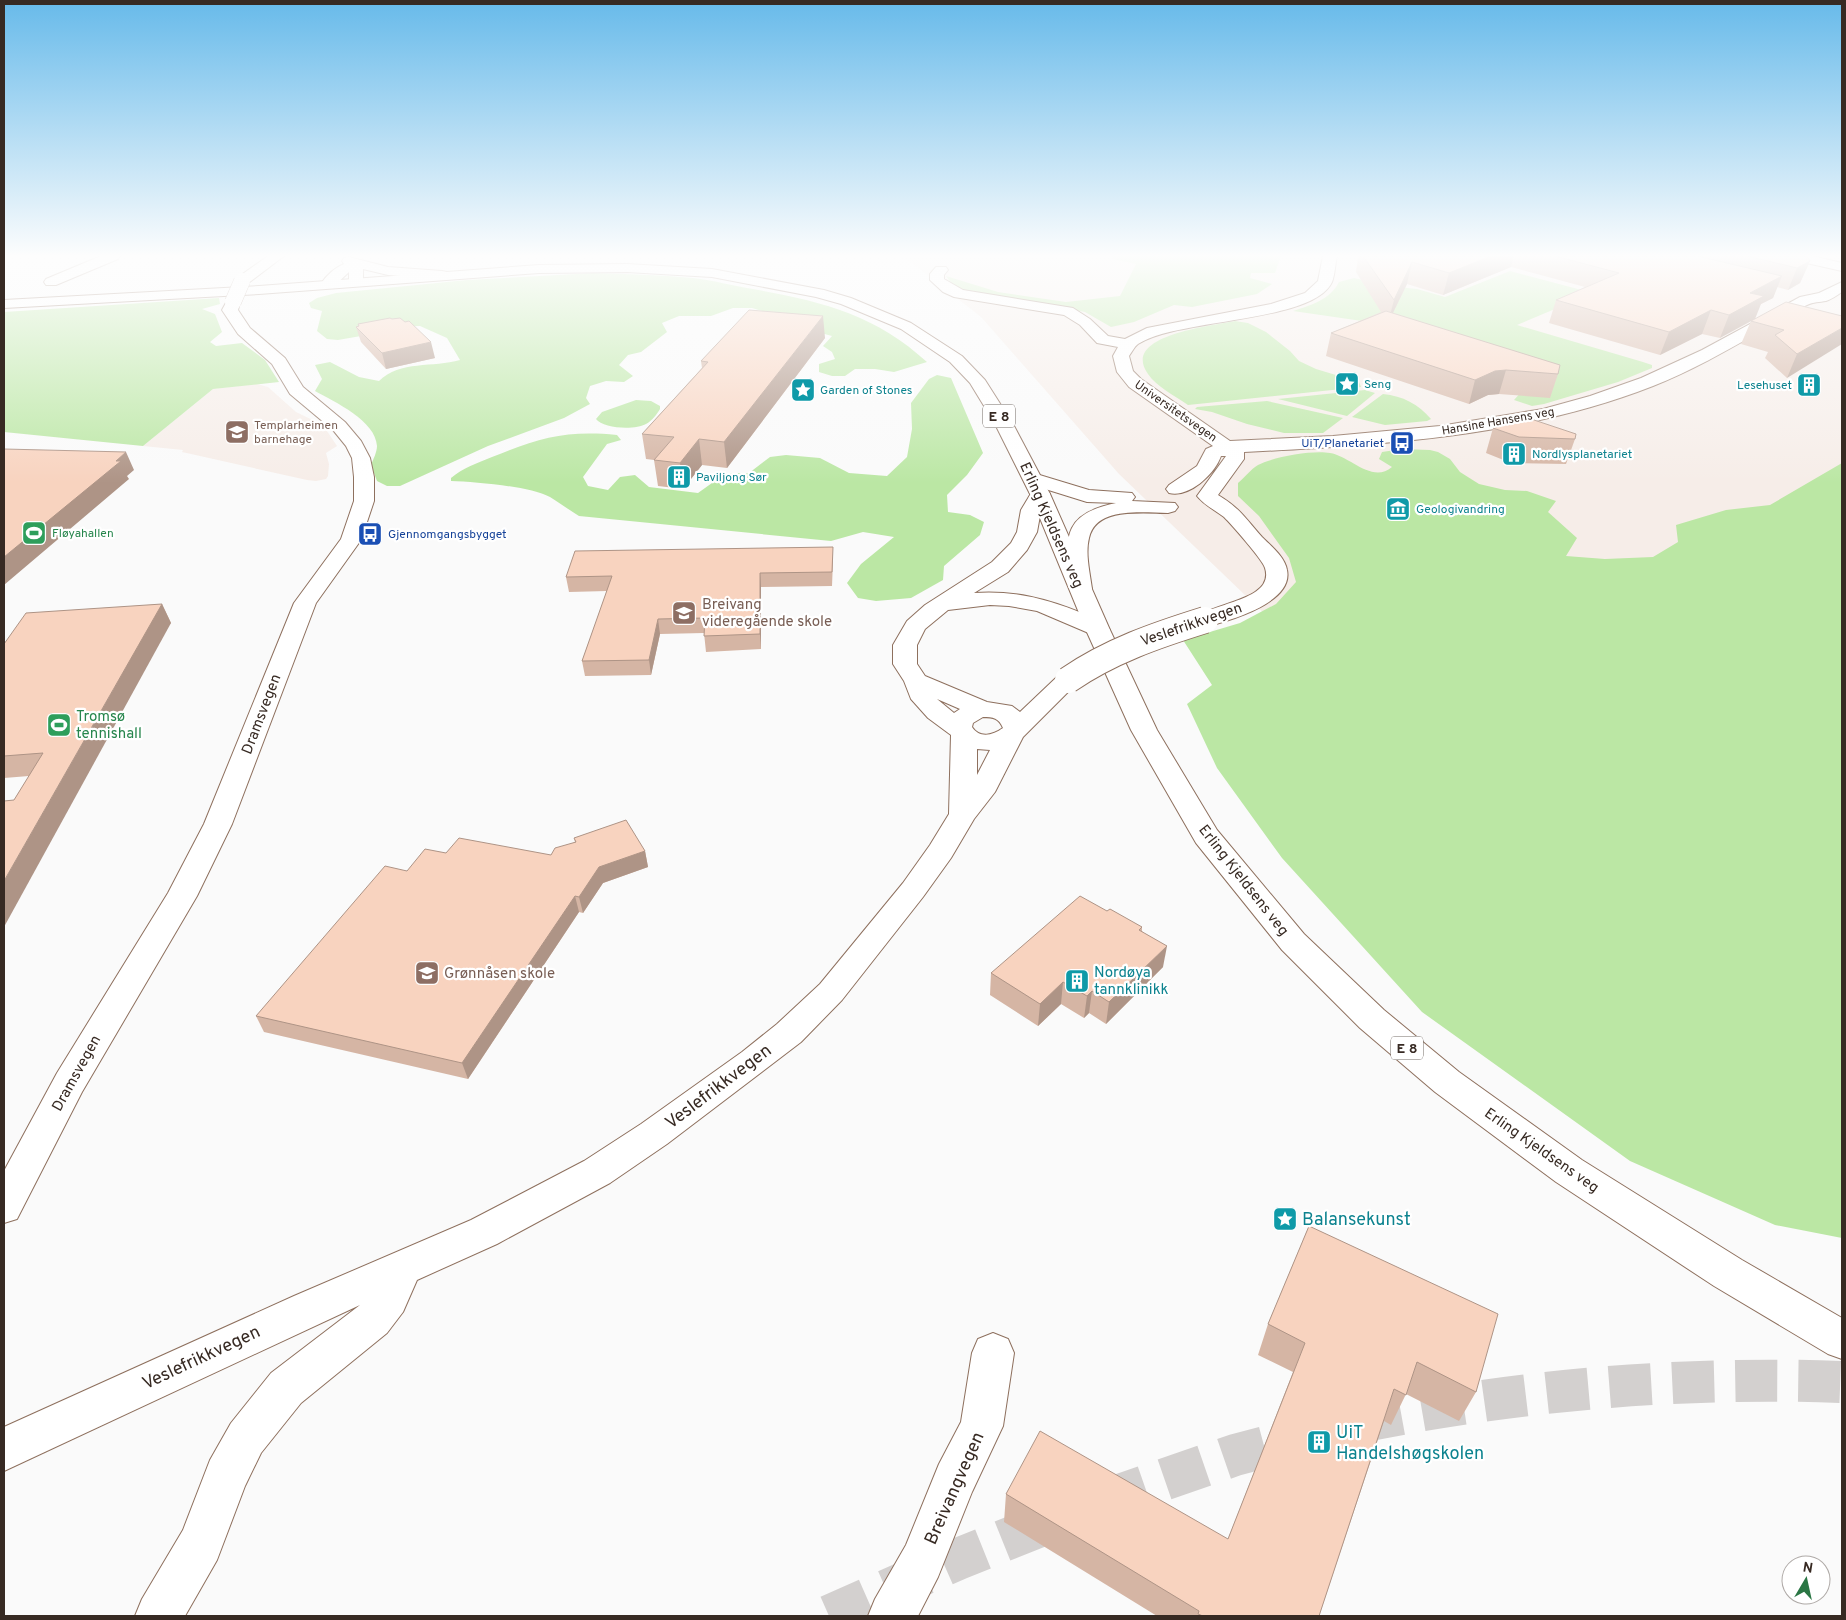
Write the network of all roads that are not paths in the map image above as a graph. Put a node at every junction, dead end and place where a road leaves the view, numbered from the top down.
1 (246, 332) edge
2 (914, 332) edge
3 (1094, 332) edge
4 (1151, 332) edge
5 (1746, 332) edge
6 (1128, 344) junction
7 (1227, 447) junction
8 (1036, 487) junction
9 (1168, 497) junction
10 (1200, 504) junction
11 (1081, 589) junction
12 (933, 610) junction
13 (1098, 630) junction
14 (916, 681) junction
15 (1063, 684) junction
16 (987, 709) junction
17 (962, 732) junction
18 (1014, 732) junction
19 (963, 814) junction
20 (15, 1164) edge
21 (4, 1207) edge
22 (400, 1270) junction
23 (1842, 1340) edge
24 (993, 1354) dead end
25 (4, 1449) edge
26 (158, 1616) edge
27 (892, 1616) edge

1 - 20 main road, Dramsvegen, bridge
2 - 8 main road, Erling Kjeldsens veg / E 8
3 - 6 main road
4 - 6 main road
5 - 7 main road, Hansine Hansens veg
6 - 7 main road, Universitetsvegen
7 - 9 main road
7 - 10 main road
8 - 9 main road
8 - 11 main road, Erling Kjeldsens veg / E 8
8 - 12 main road
9 - 10 main road, Veslefrikkvegen
9 - 11 main road
10 - 15 main road, Veslefrikkvegen, bridge
11 - 13 main road, Erling Kjeldsens veg / E 8
12 - 13 main road
12 - 14 main road
13 - 23 main road, Erling Kjeldsens veg / E 8
14 - 16 main road
14 - 17 main road
15 - 16 main road, Veslefrikkvegen
15 - 18 main road, Veslefrikkvegen
16 - 17 main road, Veslefrikkvegen
16 - 18 main road
17 - 18 main road
17 - 19 main road, Veslefrikkvegen
18 - 19 main road, Veslefrikkvegen
19 - 22 main road, Veslefrikkvegen
20 - 21 main road, Dramsvegen
22 - 25 main road, Veslefrikkvegen
22 - 26 main road
24 - 27 main road, Breivangvegen

